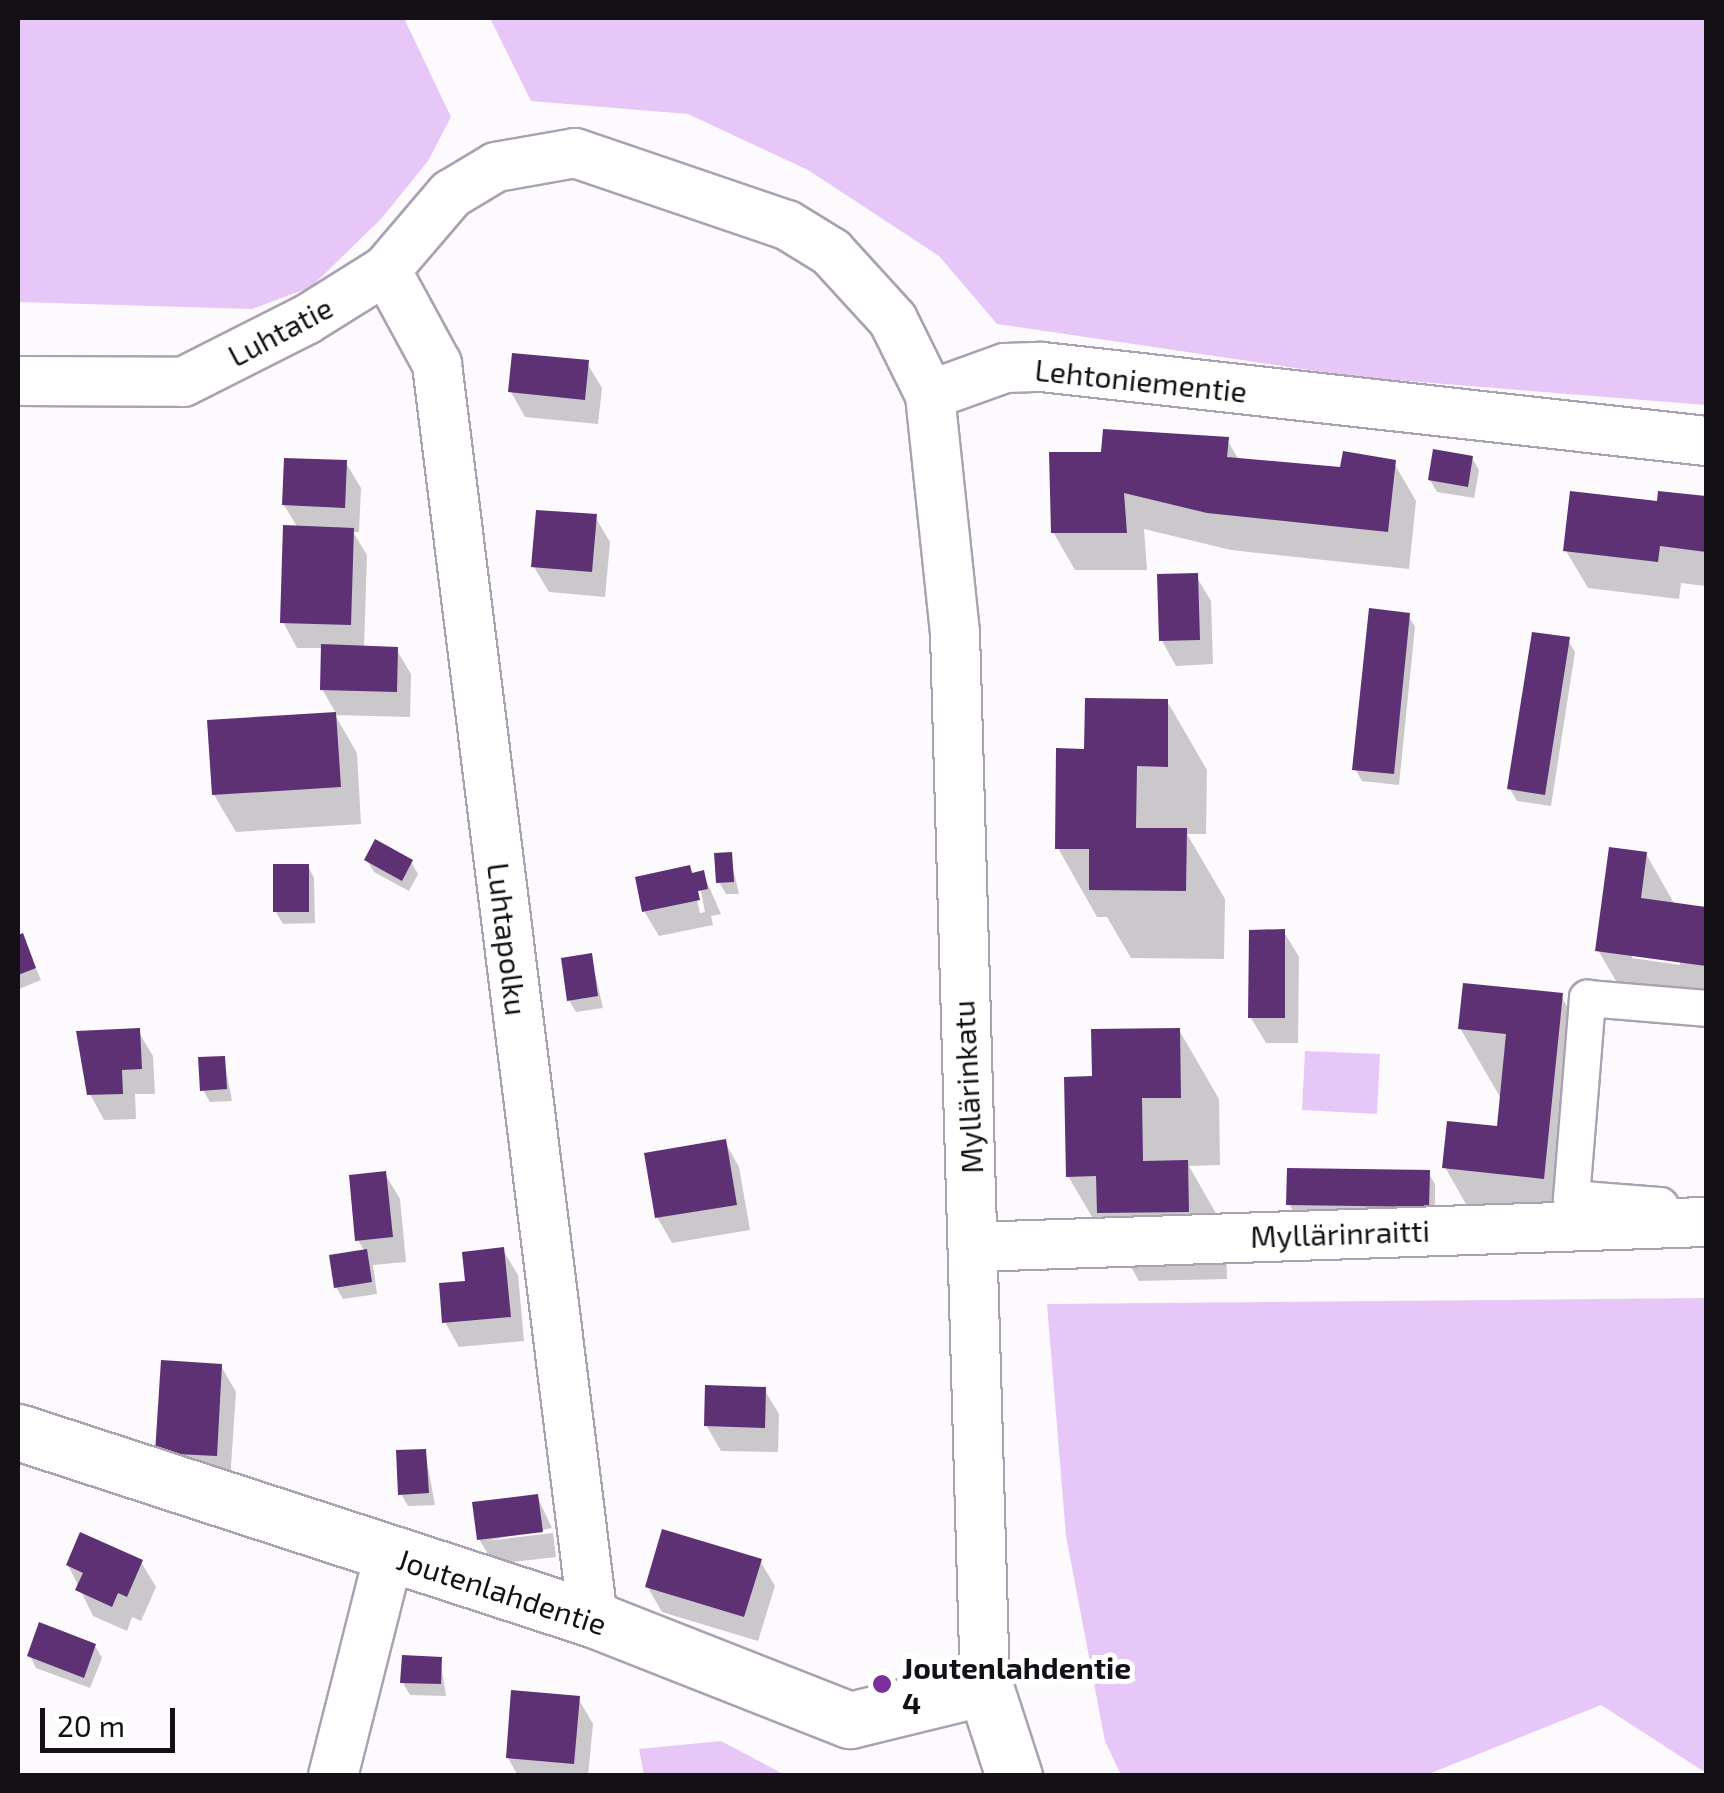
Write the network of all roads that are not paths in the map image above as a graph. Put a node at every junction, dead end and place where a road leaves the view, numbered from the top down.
1 (386, 270) junction
2 (18, 380) edge
3 (930, 395) junction
4 (1706, 441) edge
5 (1706, 1008) edge
6 (1706, 1206) edge
7 (1706, 1222) edge
8 (974, 1247) junction
9 (18, 1432) edge
10 (389, 1555) junction
11 (593, 1619) junction
12 (986, 1687) junction
13 (333, 1776) edge
14 (1014, 1776) edge

1 - 2 street, Luhtatie
1 - 3 street, Luhtatie
1 - 11 street, Luhtapolku
3 - 4 street, Lehtoniementie
3 - 8 street, Myllärinkatu
5 - 6 street
7 - 8 street, Myllärinraitti
8 - 12 street, Myllärinkatu
9 - 10 street, Joutenlahdentie
10 - 11 street, Joutenlahdentie
10 - 13 street
11 - 12 street, Joutenlahdentie
12 - 14 street, Myllärinkatu

